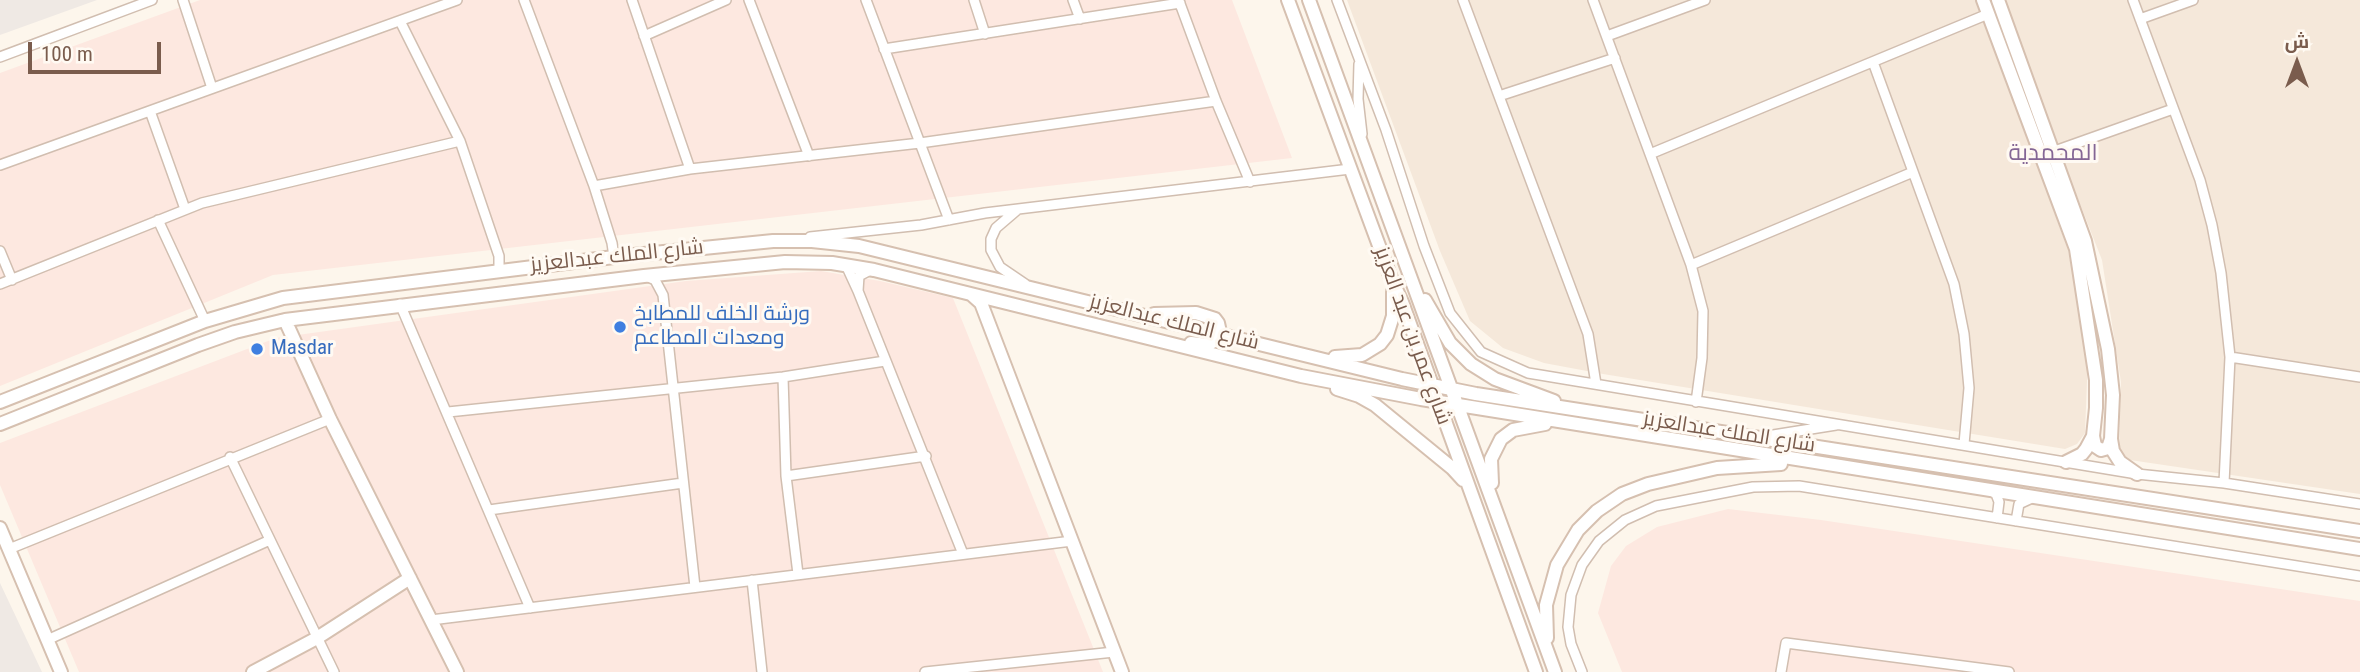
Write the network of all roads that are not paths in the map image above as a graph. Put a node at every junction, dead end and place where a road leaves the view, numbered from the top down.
1 (152, 0) edge
2 (183, 0) edge
3 (457, 0) edge
4 (524, 0) edge
5 (632, 0) edge
6 (726, 0) edge
7 (749, 0) edge
8 (866, 0) edge
9 (974, 0) edge
10 (1073, 0) edge
11 (1288, 0) edge
12 (1309, 0) edge
13 (1463, 0) edge
14 (1593, 0) edge
15 (1705, 0) edge
16 (1983, 0) edge
17 (1998, 0) edge
18 (2133, 0) edge
19 (2193, 0) edge
20 (1340, 1) edge
21 (1180, 2) edge
22 (1988, 14) junction
23 (1080, 19) junction
24 (2140, 19) junction
25 (400, 21) junction
26 (985, 34) junction
27 (644, 36) junction
28 (1607, 36) junction
29 (884, 49) junction
30 (0, 57) edge
31 (1359, 58) junction
32 (1615, 58) junction
33 (1873, 62) junction
34 (212, 88) junction
35 (1499, 96) junction
36 (1216, 101) junction
37 (2174, 109) junction
38 (150, 111) junction
39 (460, 141) junction
40 (920, 143) junction
41 (1364, 149) junction
42 (2052, 152) junction
43 (1650, 154) junction
44 (809, 156) junction
45 (0, 165) edge
46 (690, 169) junction
47 (1350, 169) junction
48 (1913, 172) junction
49 (1250, 181) junction
50 (594, 186) junction
51 (185, 209) junction
52 (1018, 209) junction
53 (949, 219) junction
54 (158, 220) junction
55 (773, 241) junction
56 (698, 248) junction
57 (0, 251) edge
58 (614, 257) junction
59 (846, 265) junction
60 (1690, 265) junction
61 (1407, 268) junction
62 (499, 271) junction
63 (874, 271) junction
64 (644, 276) junction
65 (1391, 278) junction
66 (12, 280) junction
67 (589, 282) junction
68 (0, 284) edge
69 (1031, 288) junction
70 (858, 292) junction
71 (972, 295) junction
72 (400, 304) junction
73 (1015, 306) junction
74 (285, 320) junction
75 (205, 321) junction
76 (1074, 321) junction
77 (990, 327) junction
78 (1219, 334) junction
79 (1313, 357) junction
80 (2230, 357) junction
81 (885, 361) junction
82 (1301, 376) junction
83 (783, 377) junction
84 (2360, 377) edge
85 (1596, 384) junction
86 (1432, 385) junction
87 (675, 387) junction
88 (1452, 389) junction
89 (0, 402) edge
90 (1438, 402) junction
91 (1696, 402) junction
92 (1458, 405) junction
93 (1570, 408) junction
94 (448, 412) junction
95 (330, 419) junction
96 (1559, 422) junction
97 (1844, 424) junction
98 (0, 425) edge
99 (2093, 436) junction
100 (1759, 437) junction
101 (2111, 439) junction
102 (1964, 444) junction
103 (926, 456) junction
104 (230, 457) junction
105 (2066, 462) junction
106 (1816, 464) junction
107 (2137, 474) junction
108 (786, 476) junction
109 (683, 483) junction
110 (2224, 483) junction
111 (1991, 491) junction
112 (1470, 492) junction
113 (2032, 498) junction
114 (1495, 504) junction
115 (2360, 504) edge
116 (489, 510) junction
117 (1997, 518) junction
118 (2016, 521) junction
119 (0, 528) edge
120 (2360, 531) edge
121 (270, 540) junction
122 (1072, 541) junction
123 (9, 549) junction
124 (2360, 549) edge
125 (964, 554) junction
126 (798, 574) junction
127 (2360, 576) edge
128 (410, 578) junction
129 (752, 580) junction
130 (695, 587) junction
131 (530, 608) junction
132 (431, 620) junction
133 (317, 638) junction
134 (47, 640) junction
135 (1571, 644) junction
136 (1114, 652) junction
137 (1548, 652) junction
138 (1005, 668) edge
139 (61, 672) edge
140 (253, 672) edge
141 (334, 672) edge
142 (457, 672) edge
143 (762, 672) edge
144 (925, 672) edge
145 (1122, 672) edge
146 (1536, 672) edge
147 (1556, 672) edge
148 (1574, 672) edge
149 (1582, 672) edge
150 (1781, 672) edge
151 (2009, 672) edge

1 - 30 street
2 - 34 street
3 - 25 street
4 - 50 street
5 - 27 street
6 - 27 street
7 - 44 street
8 - 29 street
9 - 26 street
10 - 23 street
11 - 47 street, شارع عمر بن عبد العزيز
12 - 41 street, شارع عمر بن عبد العزيز
13 - 35 street
14 - 28 street
15 - 28 street
16 - 22 street
17 - 42 street
18 - 24 street
19 - 24 street
20 - 31 street
21 - 23 street
21 - 36 street
22 - 33 street
22 - 99 street
23 - 26 street
24 - 37 street
25 - 34 street
25 - 39 street
26 - 29 street
27 - 46 street
28 - 32 street
29 - 40 street
31 - 41 street
31 - 85 street
32 - 35 street
32 - 43 street
33 - 43 street
33 - 48 street
34 - 38 street
35 - 85 street
36 - 40 street
36 - 49 street
37 - 42 street
37 - 80 street
38 - 45 street
38 - 51 street
39 - 51 street
39 - 62 street
40 - 44 street
40 - 53 street
41 - 61 street, شارع عمر بن عبد العزيز
42 - 101 street
43 - 60 street
44 - 46 street
46 - 50 street
47 - 49 street
47 - 65 street, شارع عمر بن عبد العزيز
48 - 60 street
48 - 102 street
49 - 52 street
50 - 58 street
51 - 54 street
52 - 53 street
52 - 69 street
53 - 55 street
54 - 66 street
54 - 75 street
55 - 56 street, شارع الملك عبدالعزيز
55 - 69 street, شارع الملك عبدالعزيز
56 - 58 street, شارع الملك عبدالعزيز
56 - 67 street
57 - 66 street
58 - 62 street, شارع الملك عبدالعزيز
59 - 63 street, شارع الملك عبدالعزيز
59 - 64 street, شارع الملك عبدالعزيز
59 - 70 street
60 - 91 street
61 - 88 street, شارع عمر بن عبد العزيز
61 - 93 street
62 - 75 street, شارع الملك عبدالعزيز
63 - 70 street
63 - 71 street, شارع الملك عبدالعزيز
64 - 67 street, شارع الملك عبدالعزيز
64 - 87 street
65 - 79 street
65 - 86 street, شارع عمر بن عبد العزيز
66 - 68 street
67 - 72 street, شارع الملك عبدالعزيز
69 - 78 street, شارع الملك عبدالعزيز
70 - 81 street
71 - 73 street, شارع الملك عبدالعزيز
71 - 77 street
72 - 74 street, شارع الملك عبدالعزيز
72 - 94 street
73 - 76 street, شارع الملك عبدالعزيز
73 - 77 street
74 - 95 street
74 - 98 street, شارع الملك عبدالعزيز
75 - 89 street, شارع الملك عبدالعزيز
76 - 78 street
76 - 82 street, شارع الملك عبدالعزيز
77 - 122 street
78 - 79 street, شارع الملك عبدالعزيز
79 - 86 street, شارع الملك عبدالعزيز
80 - 84 street
80 - 110 street
81 - 83 street
81 - 103 street
82 - 90 street, شارع الملك عبدالعزيز
82 - 112 street
83 - 87 street
83 - 108 street
85 - 91 street
86 - 88 street, شارع الملك عبدالعزيز
86 - 90 street, شارع عمر بن عبد العزيز
87 - 94 street
87 - 109 street
88 - 92 street, شارع عمر بن عبد العزيز
88 - 93 street, شارع الملك عبدالعزيز
90 - 92 street, شارع الملك عبدالعزيز
90 - 112 street, شارع عمر بن عبد العزيز
91 - 97 street
92 - 96 street, شارع الملك عبدالعزيز
92 - 114 street, شارع عمر بن عبد العزيز
93 - 100 street, شارع الملك عبدالعزيز
94 - 116 street
95 - 104 street
95 - 128 street
96 - 106 street, شارع الملك عبدالعزيز
96 - 114 street
97 - 100 street
97 - 102 street
99 - 101 street
99 - 105 street
100 - 120 street, شارع الملك عبدالعزيز
101 - 107 street
102 - 105 street
103 - 108 street
103 - 125 street
104 - 121 street
104 - 123 street
105 - 107 street
106 - 111 street, شارع الملك عبدالعزيز
106 - 137 street
107 - 110 street
108 - 126 street
109 - 116 street
109 - 130 street
110 - 115 street
111 - 113 street, شارع الملك عبدالعزيز
111 - 117 street
112 - 146 street, شارع عمر بن عبد العزيز
113 - 118 street
113 - 124 street, شارع الملك عبدالعزيز
114 - 137 street, شارع عمر بن عبد العزيز
116 - 131 street
117 - 118 street
117 - 135 street
118 - 127 street
119 - 123 street
121 - 133 street
121 - 134 street
122 - 125 street
122 - 136 street
123 - 134 street
125 - 126 street
126 - 129 street
128 - 132 street
128 - 133 street
129 - 130 street
129 - 143 street
130 - 131 street
131 - 132 street
132 - 142 street
133 - 140 street
133 - 141 street
134 - 139 street
135 - 148 street
135 - 149 street
136 - 138 street
136 - 145 street
137 - 147 street, شارع عمر بن عبد العزيز
138 - 144 street
150 - 151 street

